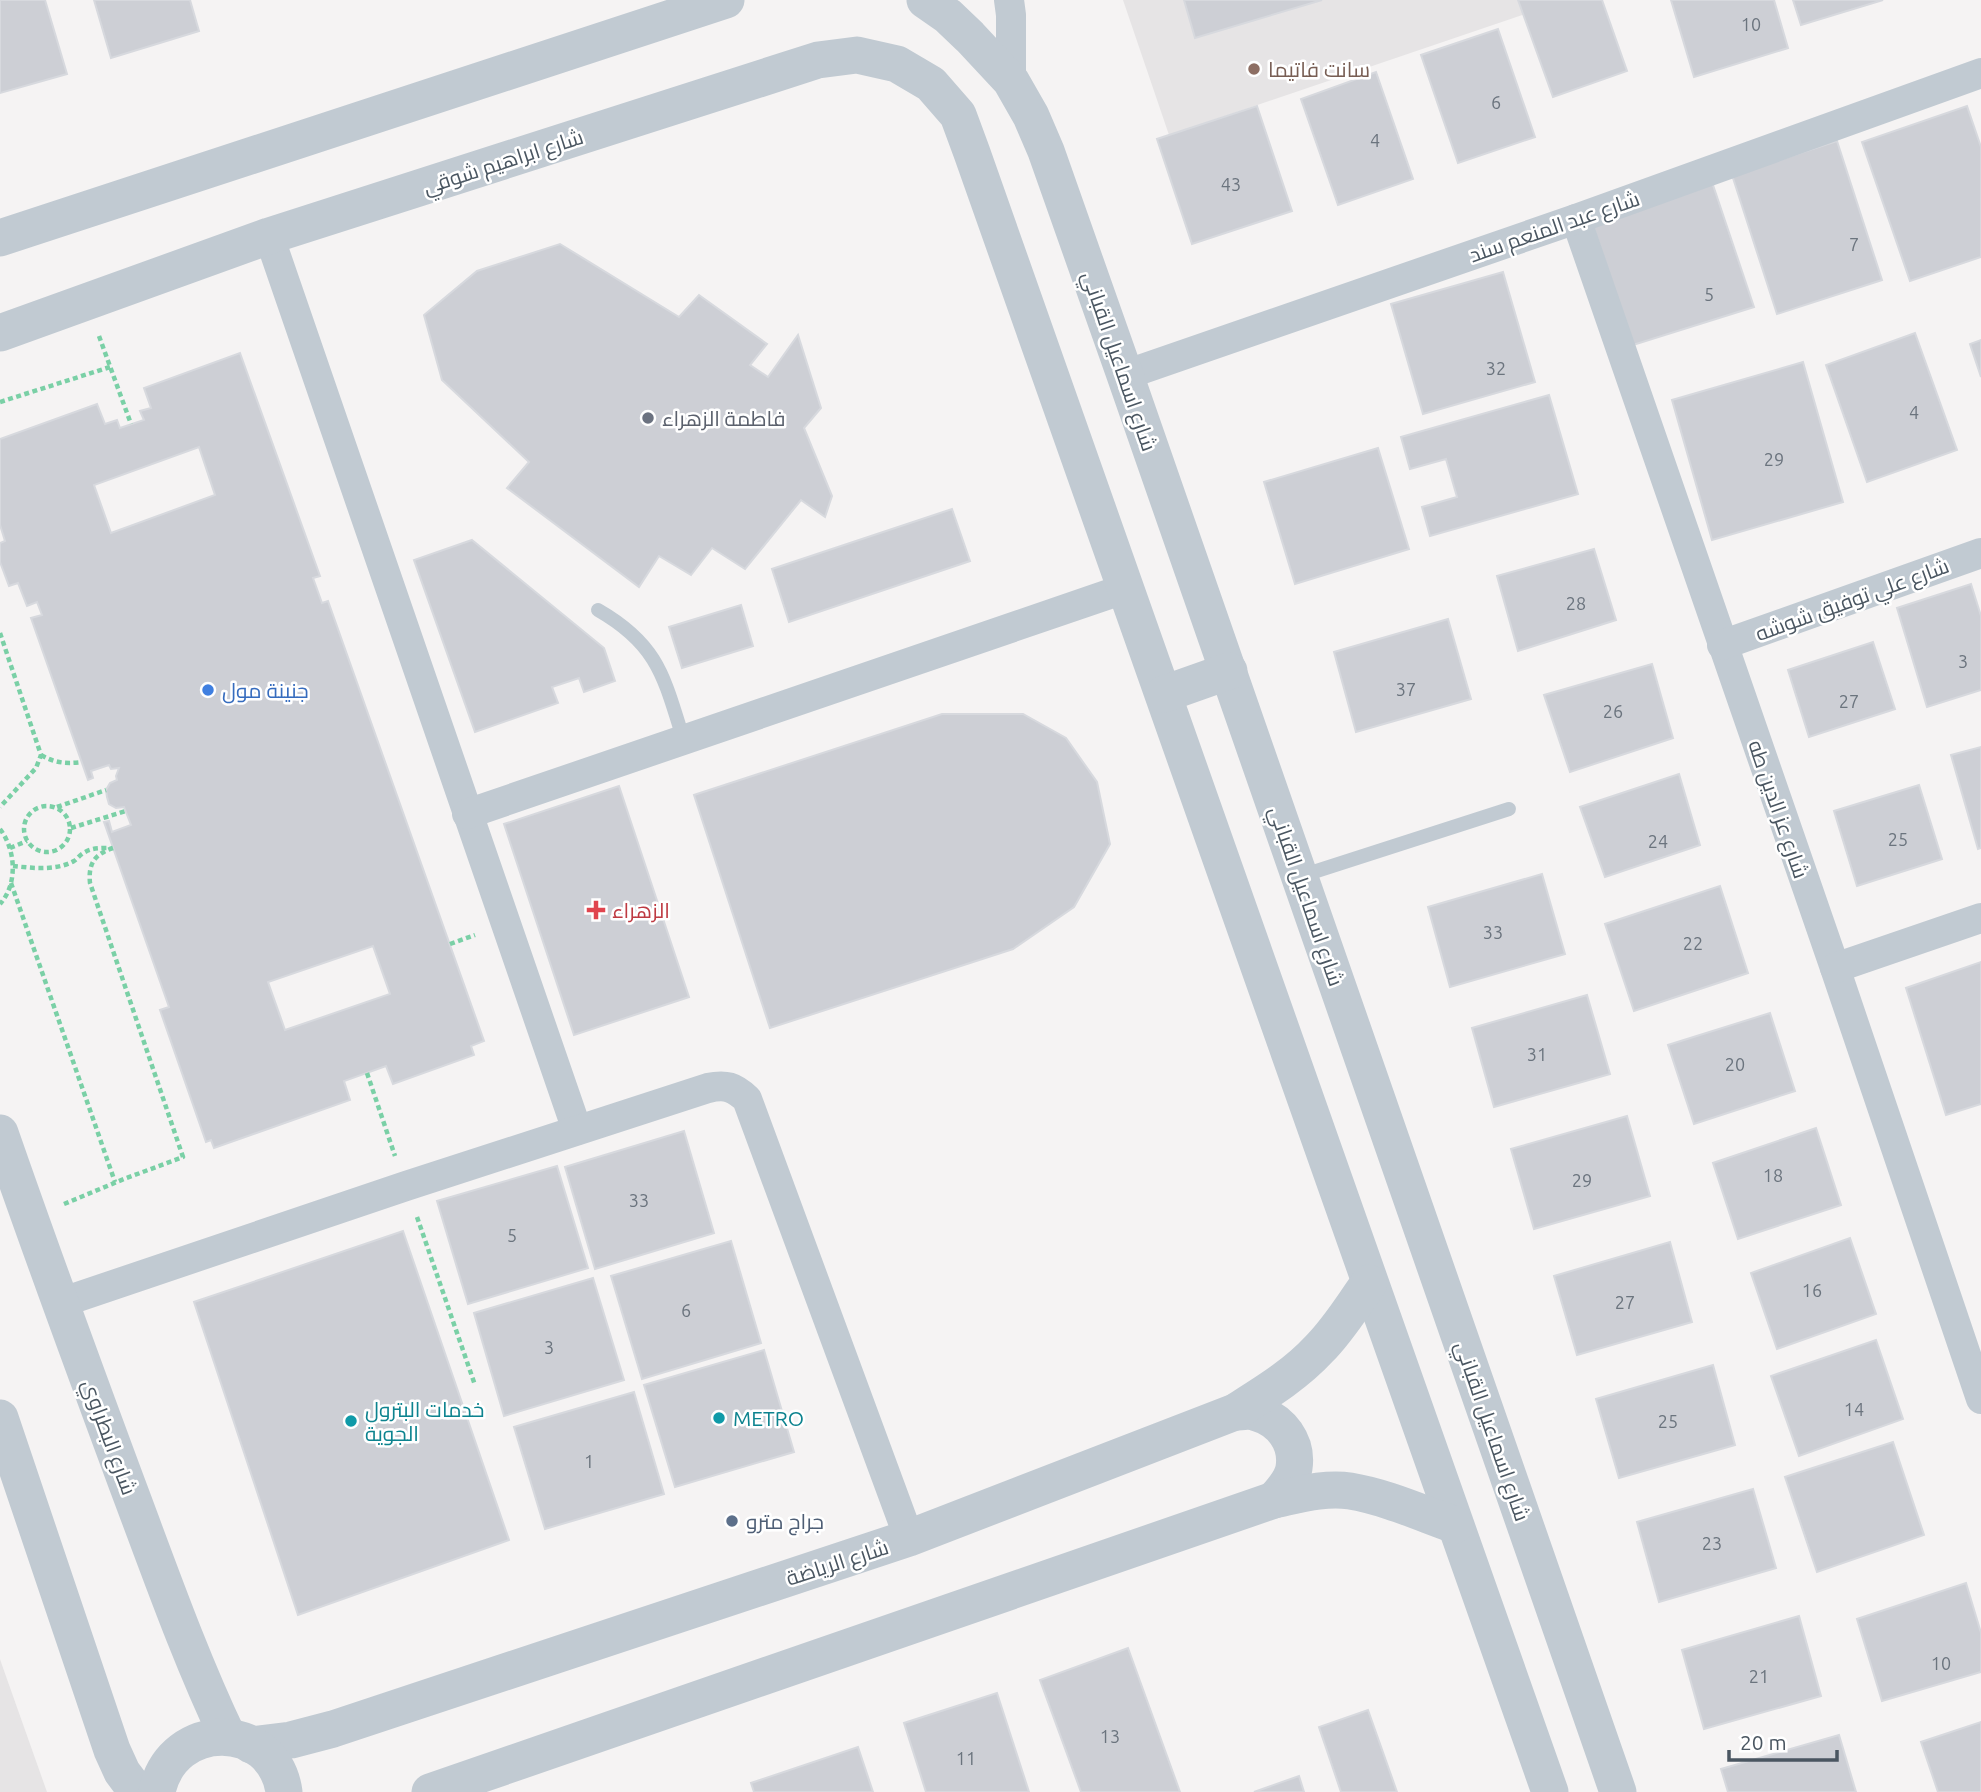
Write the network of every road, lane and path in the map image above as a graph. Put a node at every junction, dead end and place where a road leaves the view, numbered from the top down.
1 (726, 0) edge
2 (925, 0) edge
3 (1009, 0) edge
4 (1981, 73) edge
5 (1011, 81) junction
6 (1576, 219) junction
7 (269, 236) junction
8 (0, 238) edge
9 (87, 302) junction
10 (0, 333) edge
11 (110, 367) junction
12 (1125, 375) junction
13 (0, 402) edge
14 (131, 424) dead end
15 (1981, 553) edge
16 (1127, 587) junction
17 (598, 610) dead end
18 (0, 633) edge
19 (1722, 645) junction
20 (1228, 671) junction
21 (1164, 694) junction
22 (684, 741) junction
23 (41, 755) junction
24 (82, 762) dead end
25 (106, 790) dead end
26 (0, 807) edge
27 (57, 807) junction
28 (1509, 810) dead end
29 (126, 811) dead end
30 (467, 814) junction
31 (71, 828) junction
32 (0, 829) edge
33 (27, 841) junction
34 (10, 848) junction
35 (13, 866) junction
36 (1300, 877) junction
37 (11, 883) junction
38 (0, 904) edge
39 (1981, 918) edge
40 (1835, 968) junction
41 (367, 1073) dead end
42 (577, 1130) junction
43 (0, 1133) edge
44 (115, 1182) junction
45 (406, 1186) junction
46 (30, 1219) junction
47 (1369, 1283) junction
48 (60, 1303) junction
49 (475, 1385) dead end
50 (1981, 1399) edge
51 (1235, 1412) junction
52 (0, 1418) edge
53 (1274, 1500) junction
54 (1455, 1525) junction
55 (909, 1538) junction
56 (239, 1741) junction
57 (137, 1792) edge
58 (156, 1792) edge
59 (284, 1792) edge
60 (430, 1792) edge
61 (1550, 1792) edge
62 (1618, 1792) edge

1 - 8 street
2 - 5 street
3 - 5 street, شارع اسماعيل القباني
4 - 6 street, شارع عبد المنعم سند
5 - 12 street, شارع اسماعيل القباني
6 - 12 street, شارع عبد المنعم سند
6 - 19 street, شارع عز الدين طه
7 - 9 street, شارع ابراهيم شوقي
7 - 16 street, شارع ابراهيم شوقي
7 - 30 street
9 - 10 street, شارع ابراهيم شوقي
9 - 11 path
11 - 13 path
11 - 14 path
12 - 20 street, شارع اسماعيل القباني
15 - 19 street, شارع علي توفيق شوشه
16 - 21 street
16 - 22 street
17 - 22 lane
18 - 23 path
19 - 40 street, شارع عز الدين طه
20 - 21 street
20 - 36 street, شارع اسماعيل القباني
21 - 47 street
22 - 30 street
23 - 24 path
23 - 26 path
25 - 27 path
27 - 31 path
27 - 33 path
28 - 36 lane
29 - 31 path
30 - 42 street
31 - 33 path
32 - 34 path
33 - 34 path
34 - 35 path
35 - 37 path
35 - 44 path
36 - 62 street, شارع اسماعيل القباني
37 - 38 path
37 - 44 path
39 - 40 street
40 - 50 street, شارع عز الدين طه
41 - 45 path
42 - 45 street
42 - 55 street
43 - 46 street, شارع البطراوي
44 - 46 path
45 - 48 street
45 - 49 path
46 - 48 street, شارع البطراوي
47 - 51 street, شارع الرياضة
47 - 54 street
48 - 56 street, شارع البطراوي
51 - 53 street
51 - 55 street, شارع الرياضة
52 - 57 street
53 - 54 street
53 - 60 street
54 - 61 street
55 - 56 street, شارع الرياضة
56 - 58 street, شارع الرياضة
56 - 59 street

